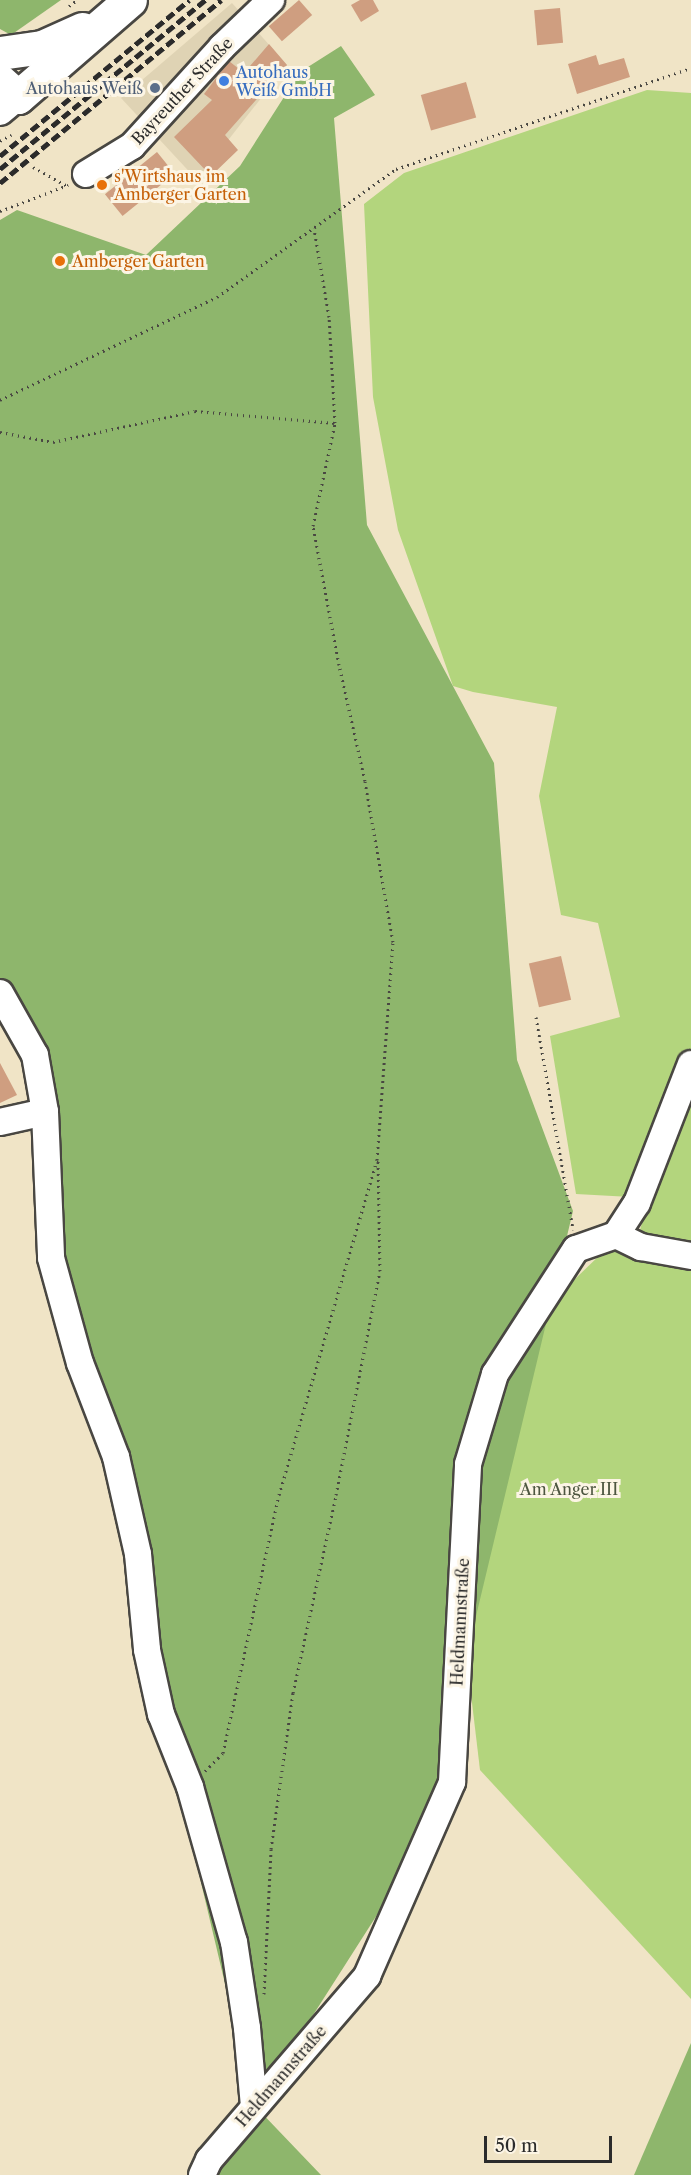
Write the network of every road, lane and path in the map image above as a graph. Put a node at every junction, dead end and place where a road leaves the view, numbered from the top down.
1 (270, 0) edge
2 (120, 8) edge
3 (0, 52) edge
4 (691, 69) edge
5 (6, 97) edge
6 (11, 135) dead end
7 (0, 141) edge
8 (33, 167) dead end
9 (76, 180) junction
10 (0, 211) edge
11 (314, 228) junction
12 (0, 400) edge
13 (335, 423) junction
14 (0, 432) edge
15 (0, 993) edge
16 (536, 1017) dead end
17 (691, 1064) edge
18 (45, 1112) junction
19 (0, 1122) edge
20 (378, 1142) junction
21 (616, 1235) junction
22 (576, 1249) junction
23 (691, 1256) edge
24 (190, 1786) junction
25 (264, 1996) dead end
26 (255, 2106) junction
27 (202, 2175) edge

1 - 9 street, Bayreuther Straße
2 - 3 main road
2 - 5 main road
4 - 11 path
6 - 7 path
8 - 9 path
9 - 10 path
11 - 12 path
11 - 13 path
13 - 14 path
13 - 20 path
15 - 18 street
16 - 22 path
17 - 21 street
18 - 19 street
18 - 24 street
20 - 24 path
20 - 25 path
21 - 22 street
21 - 23 street
22 - 26 street, Heldmannstraße
24 - 26 street
26 - 27 street, Heldmannstraße

